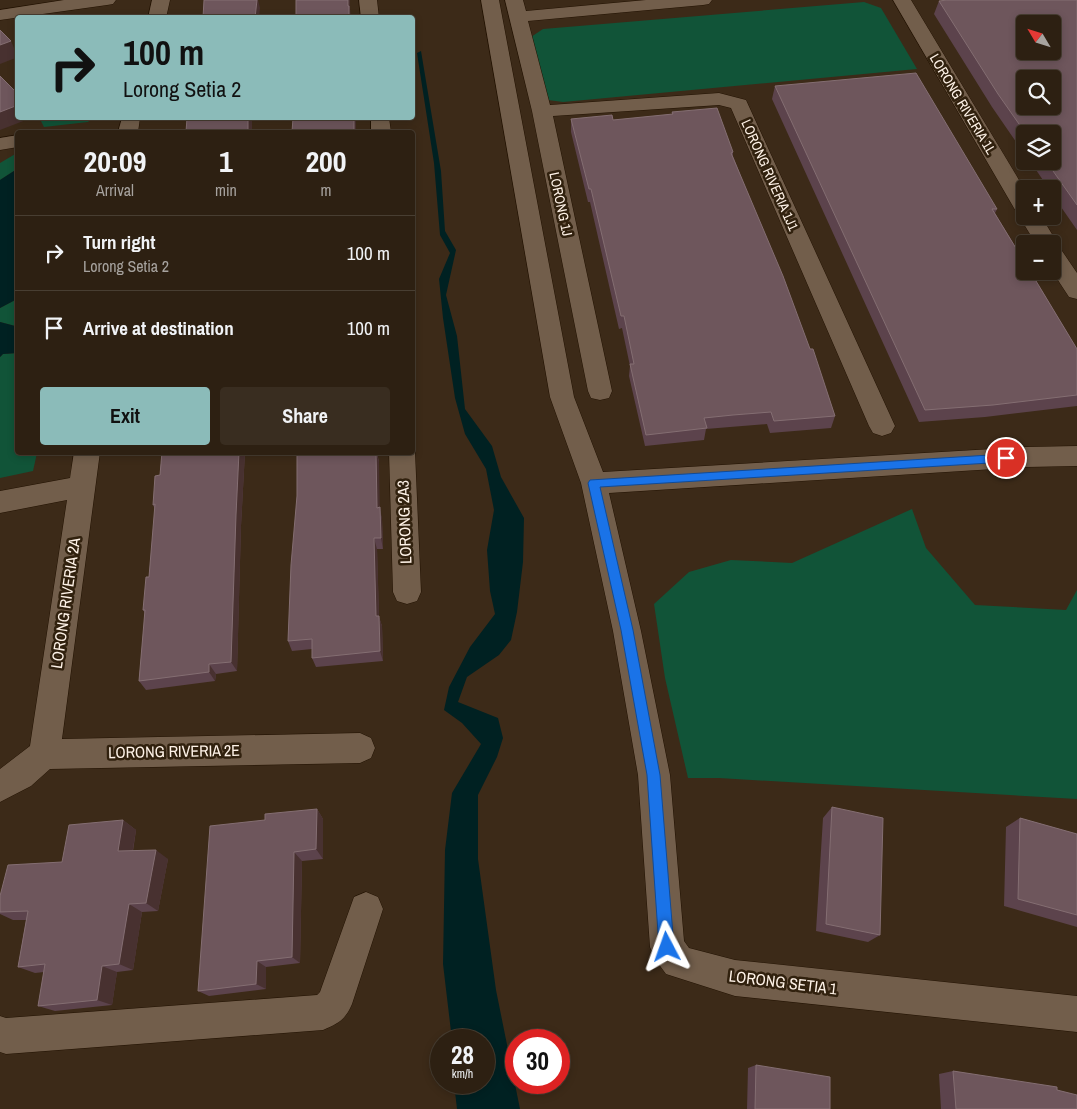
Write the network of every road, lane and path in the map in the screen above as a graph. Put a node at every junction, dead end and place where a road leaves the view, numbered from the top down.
1 (107, 0) edge
2 (161, 0) edge
3 (368, 0) edge
4 (490, 0) edge
5 (702, 0) edge
6 (902, 0) edge
7 (516, 9) edge
8 (0, 15) edge
9 (158, 15) edge
10 (370, 15) edge
11 (542, 112) junction
12 (15, 142) edge
13 (0, 144) edge
14 (1016, 193) edge
15 (1061, 266) edge
16 (1077, 291) edge
17 (600, 391) dead end
18 (882, 426) dead end
19 (87, 455) edge
20 (402, 455) edge
21 (1077, 456) edge
22 (594, 483) junction
23 (82, 486) junction
24 (0, 502) edge
25 (407, 592) dead end
26 (360, 748) dead end
27 (44, 754) junction
28 (0, 787) edge
29 (366, 909) dead end
30 (1077, 1014) edge
31 (0, 1034) edge

1 - 8 street
2 - 9 street
3 - 10 street
4 - 22 street, LORONG SETIA 1
5 - 7 street
6 - 14 street, LORONG RIVERIA 1L
7 - 11 street, LORONG 1J
11 - 17 street, LORONG 1J
11 - 18 street, LORONG RIVERIA 1J1
12 - 13 street
15 - 16 street
19 - 23 street, LORONG RIVERIA 2A
20 - 25 street, LORONG 2A3
21 - 22 street
22 - 30 street, LORONG SETIA 1
23 - 24 street
23 - 27 street, LORONG RIVERIA 2A
26 - 27 street, LORONG RIVERIA 2E
27 - 28 street
29 - 31 street

